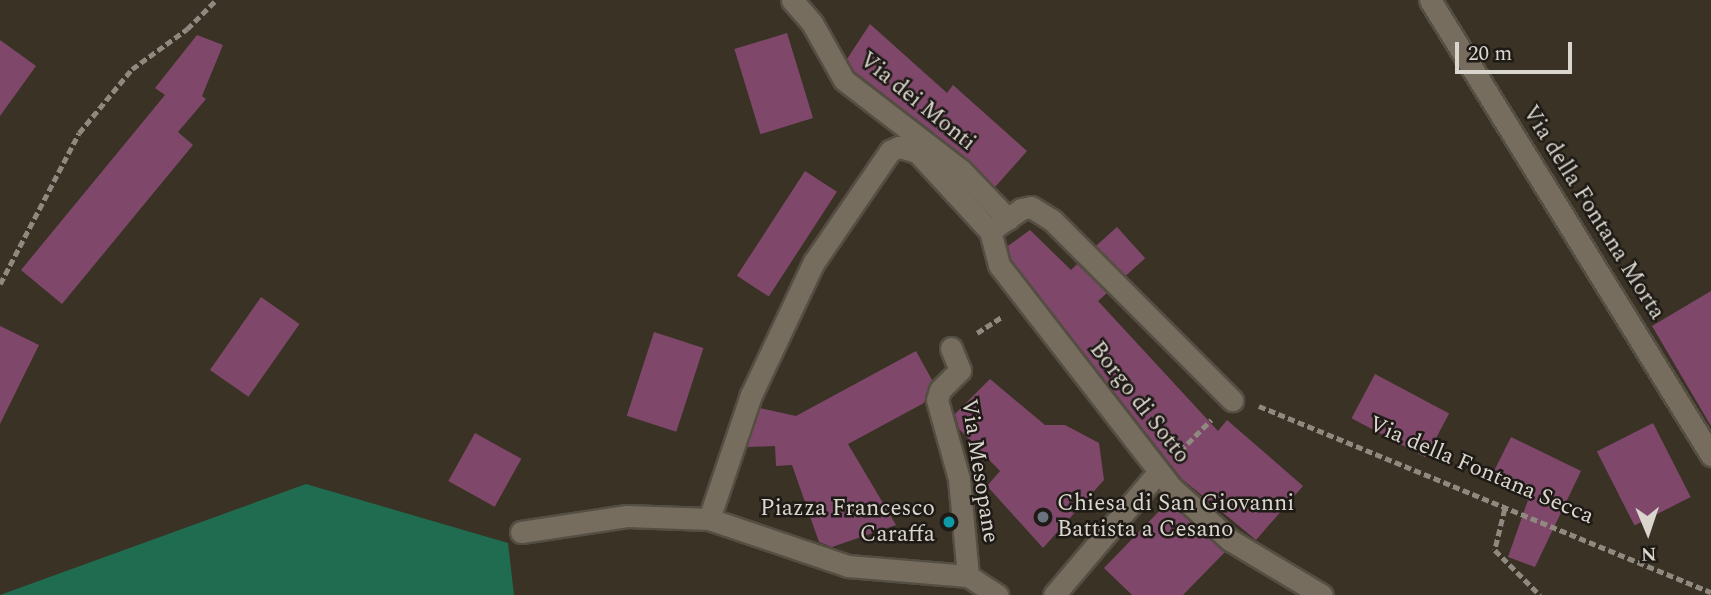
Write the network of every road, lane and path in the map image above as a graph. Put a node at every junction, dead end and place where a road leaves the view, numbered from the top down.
1 (216, 0) edge
2 (792, 0) edge
3 (1430, 0) edge
4 (1008, 219) junction
5 (990, 231) junction
6 (0, 284) edge
7 (1027, 302) junction
8 (951, 348) joint
9 (1232, 400) junction
10 (1711, 455) edge
11 (1159, 471) junction
12 (1505, 509) junction
13 (709, 519) junction
14 (521, 532) dead end
15 (968, 576) junction
16 (1711, 592) edge
17 (997, 595) edge
18 (1054, 595) edge
19 (1322, 595) edge
20 (1539, 595) edge

1 - 6 path
2 - 4 street, Via dei Monti
3 - 10 street, Via della Fontana Morta
4 - 5 street
4 - 9 street
5 - 7 street, Borgo di Sotto
5 - 13 street
7 - 8 path
7 - 11 street, Borgo di Sotto
8 - 15 street, Via Mesopane
9 - 11 path
9 - 12 path, Via della Fontana Secca
11 - 18 street
11 - 19 street, Borgo di Sotto
12 - 16 path, Via della Fontana Secca
12 - 20 path
13 - 14 street
13 - 15 street
15 - 17 street

